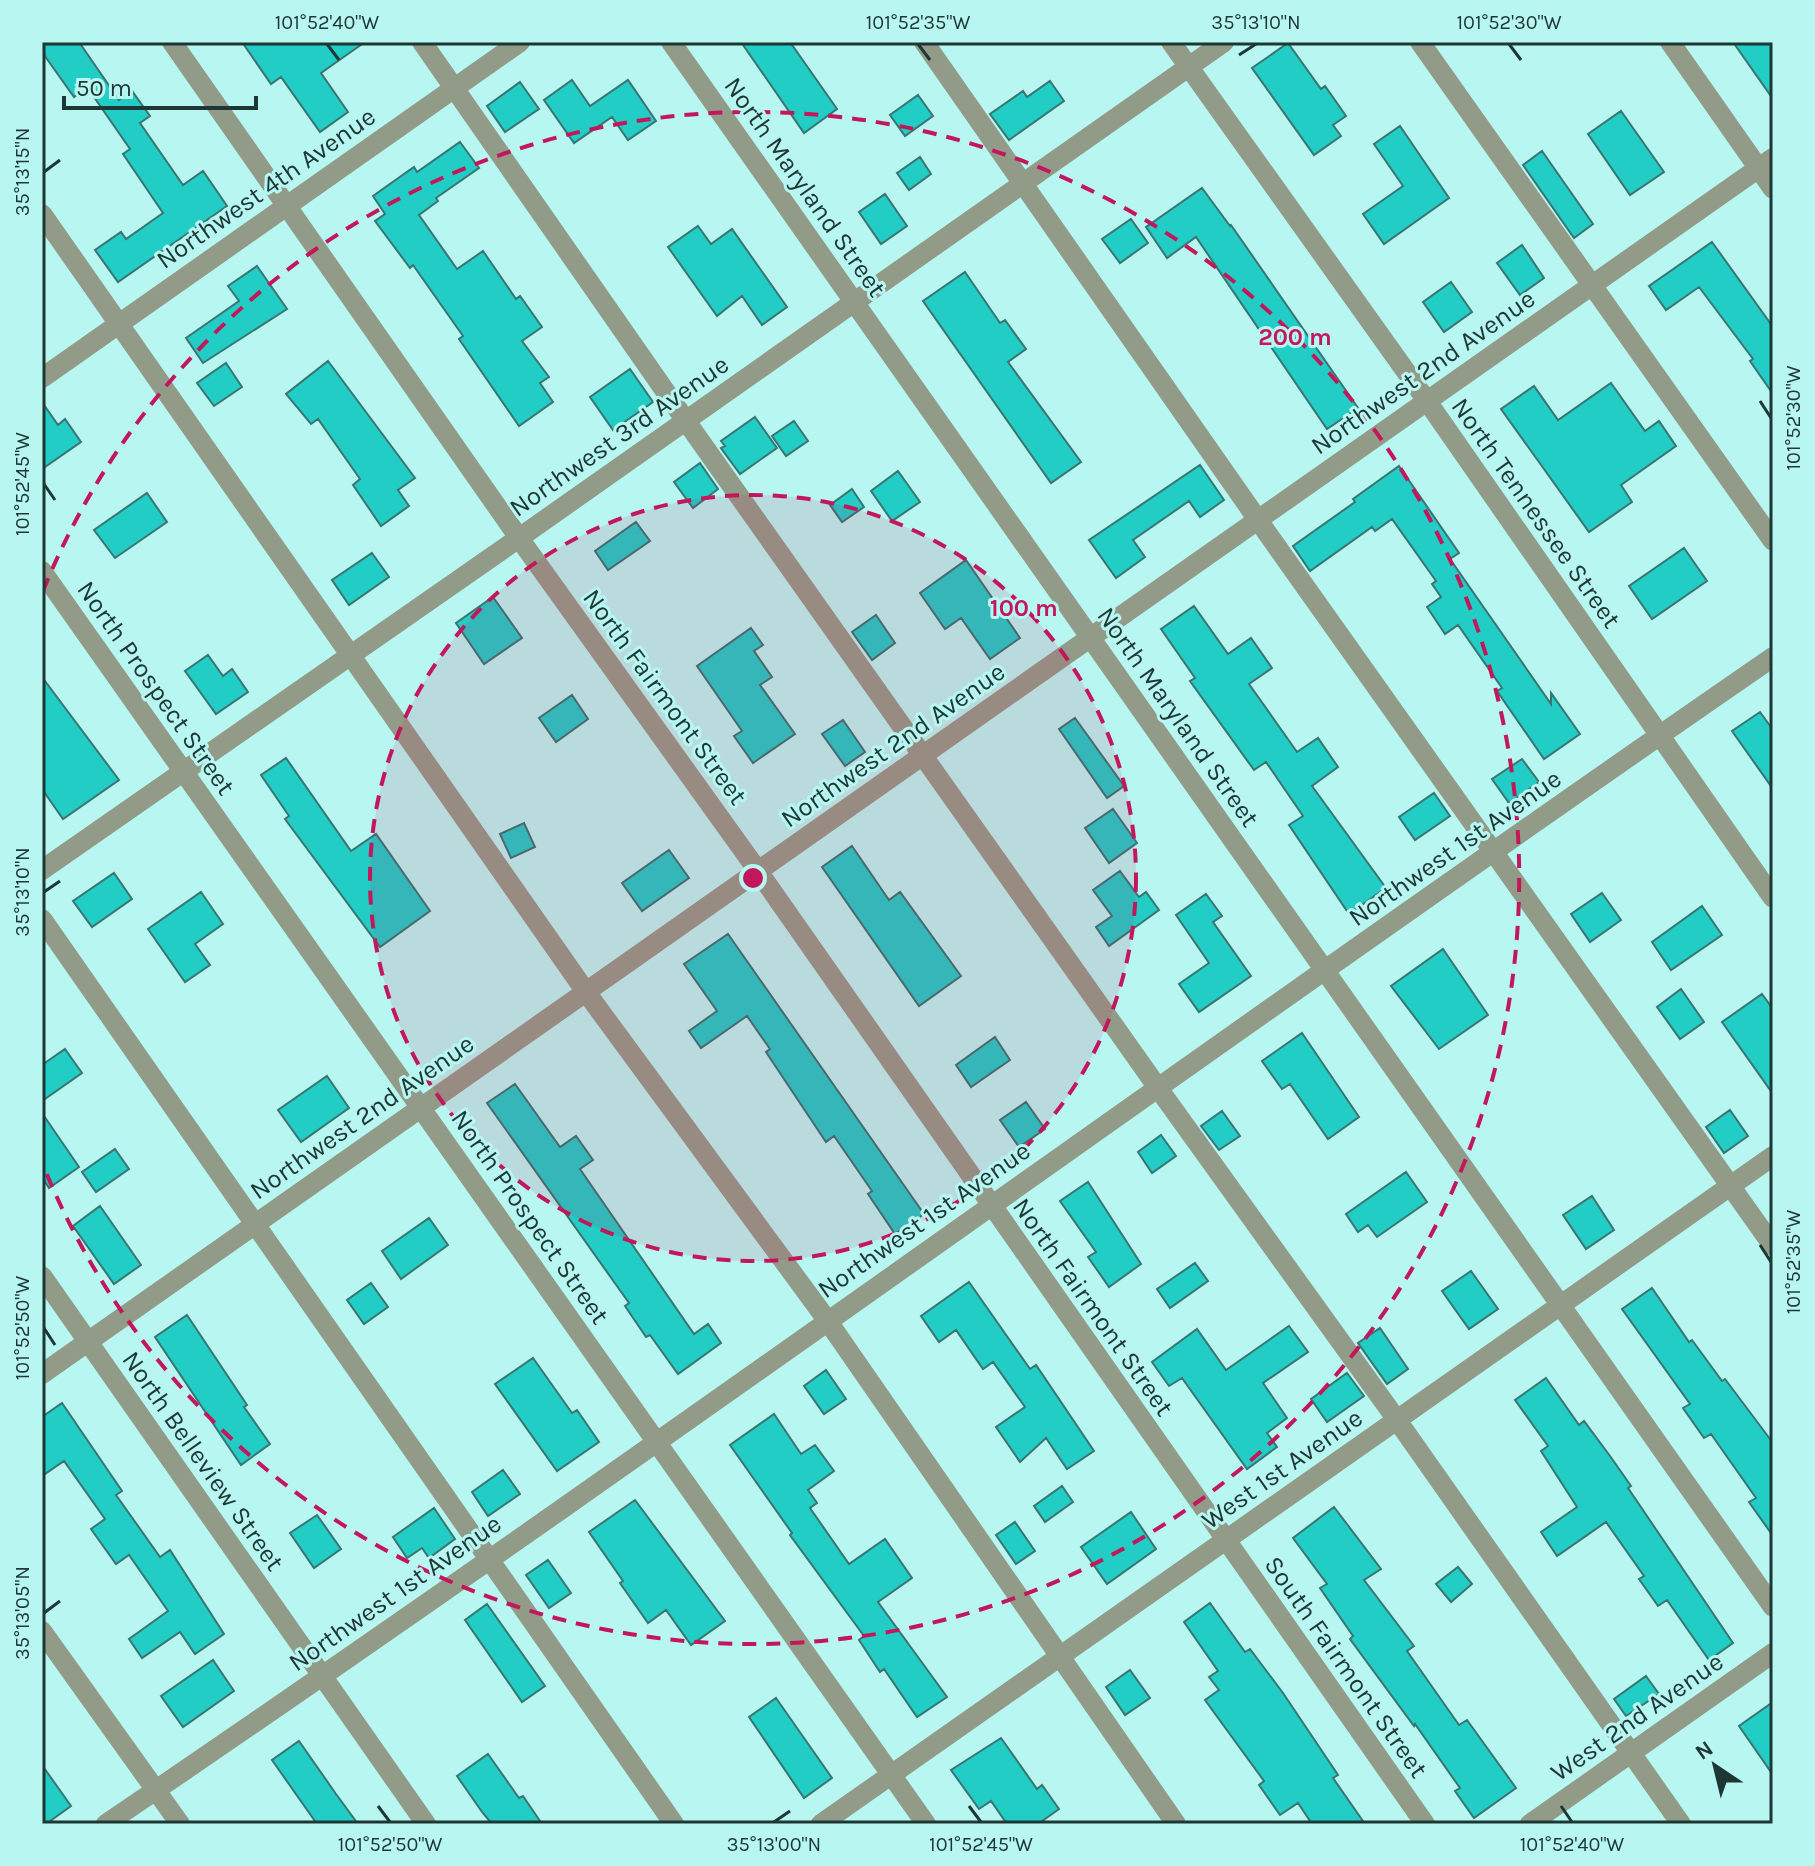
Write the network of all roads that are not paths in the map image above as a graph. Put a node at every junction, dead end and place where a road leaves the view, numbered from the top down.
1 (172, 42) edge
2 (422, 42) edge
3 (520, 42) edge
4 (671, 42) edge
5 (924, 42) edge
6 (1171, 42) edge
7 (1224, 42) edge
8 (1420, 42) edge
9 (1670, 42) edge
10 (1189, 67) junction
11 (453, 88) junction
12 (1766, 163) edge
13 (1023, 184) junction
14 (1773, 189) edge
15 (286, 205) junction
16 (42, 214) edge
17 (1593, 285) junction
18 (855, 302) junction
19 (118, 323) junction
20 (42, 378) edge
21 (1427, 401) junction
22 (686, 421) junction
23 (1258, 520) junction
24 (519, 538) junction
25 (1773, 541) edge
26 (42, 571) edge
27 (1091, 637) junction
28 (352, 654) junction
29 (1773, 657) edge
30 (1659, 736) junction
31 (924, 754) junction
32 (183, 771) junction
33 (1495, 852) junction
34 (42, 870) edge
35 (758, 871) junction
36 (1773, 898) edge
37 (42, 919) edge
38 (1324, 972) junction
39 (586, 992) junction
40 (1158, 1088) junction
41 (421, 1108) junction
42 (1773, 1156) edge
43 (1731, 1185) junction
44 (990, 1205) junction
45 (254, 1225) junction
46 (1773, 1246) edge
47 (42, 1276) edge
48 (1561, 1305) junction
49 (827, 1320) junction
50 (88, 1341) junction
51 (42, 1374) edge
52 (1397, 1420) junction
53 (656, 1441) junction
54 (1225, 1541) junction
55 (490, 1558) junction
56 (1773, 1607) edge
57 (42, 1631) edge
58 (1773, 1653) edge
59 (1059, 1657) junction
60 (322, 1677) junction
61 (1631, 1753) junction
62 (891, 1775) junction
63 (156, 1790) junction
64 (106, 1824) edge
65 (180, 1824) edge
66 (426, 1824) edge
67 (674, 1824) edge
68 (821, 1824) edge
69 (926, 1824) edge
70 (1176, 1824) edge
71 (1425, 1824) edge
72 (1530, 1824) edge
73 (1681, 1824) edge

1 - 15 street, North Fairmont Street
2 - 11 street
3 - 11 street, Northwest 4th Avenue
4 - 18 street, North Maryland Street
5 - 13 street
6 - 10 street, North Tennessee Street
7 - 10 street, Northwest 3rd Avenue
8 - 17 street
9 - 12 street
10 - 13 street, Northwest 3rd Avenue
10 - 21 street, North Tennessee Street
11 - 15 street, Northwest 4th Avenue
11 - 22 street
12 - 14 street
12 - 17 street, Northwest 2nd Avenue
13 - 18 street, Northwest 3rd Avenue
13 - 23 street
15 - 19 street, Northwest 4th Avenue
15 - 24 street, North Fairmont Street
16 - 19 street
17 - 21 street, Northwest 2nd Avenue
17 - 25 street
18 - 22 street, Northwest 3rd Avenue
18 - 27 street, North Maryland Street
19 - 20 street, Northwest 4th Avenue
19 - 28 street
21 - 23 street, Northwest 2nd Avenue
21 - 30 street, North Tennessee Street
22 - 24 street, Northwest 3rd Avenue
22 - 31 street
23 - 27 street, Northwest 2nd Avenue
23 - 33 street
24 - 28 street, Northwest 3rd Avenue
24 - 35 street, North Fairmont Street
26 - 32 street, North Prospect Street
27 - 31 street, Northwest 2nd Avenue
27 - 38 street, North Maryland Street
28 - 32 street, Northwest 3rd Avenue
28 - 39 street
29 - 30 street, Northwest 1st Avenue
30 - 33 street, Northwest 1st Avenue
30 - 36 street, North Tennessee Street
31 - 35 street, Northwest 2nd Avenue
31 - 40 street
32 - 34 street, Northwest 3rd Avenue
32 - 41 street, North Prospect Street
33 - 38 street, Northwest 1st Avenue
33 - 43 street
35 - 39 street, Northwest 2nd Avenue
35 - 44 street, North Fairmont Street
37 - 45 street
38 - 40 street, Northwest 1st Avenue
38 - 48 street, North Maryland Street
39 - 41 street, Northwest 2nd Avenue
39 - 49 street
40 - 44 street, Northwest 1st Avenue
40 - 52 street
41 - 45 street, Northwest 2nd Avenue
41 - 53 street, North Prospect Street
42 - 43 street, West 1st Avenue
43 - 46 street
43 - 48 street, West 1st Avenue
44 - 49 street, Northwest 1st Avenue
44 - 54 street, North Fairmont Street
45 - 50 street, Northwest 2nd Avenue
45 - 55 street
47 - 50 street, North Belleview Street
48 - 52 street, West 1st Avenue
48 - 56 street, North Maryland Street
49 - 53 street, Northwest 1st Avenue
49 - 59 street
50 - 51 street, Northwest 2nd Avenue
50 - 60 street, North Belleview Street
52 - 54 street, West 1st Avenue
52 - 61 street
53 - 55 street, Northwest 1st Avenue
53 - 62 street, North Prospect Street
54 - 59 street, West 1st Avenue
54 - 71 street, South Fairmont Street
55 - 60 street, Northwest 1st Avenue
55 - 67 street
57 - 63 street
58 - 61 street, West 2nd Avenue
59 - 62 street, West 1st Avenue
59 - 70 street
60 - 63 street, Northwest 1st Avenue
60 - 66 street, North Belleview Street
61 - 72 street, West 2nd Avenue
61 - 73 street
62 - 68 street, West 1st Avenue
62 - 69 street, North Prospect Street
63 - 64 street, Northwest 1st Avenue
63 - 65 street

